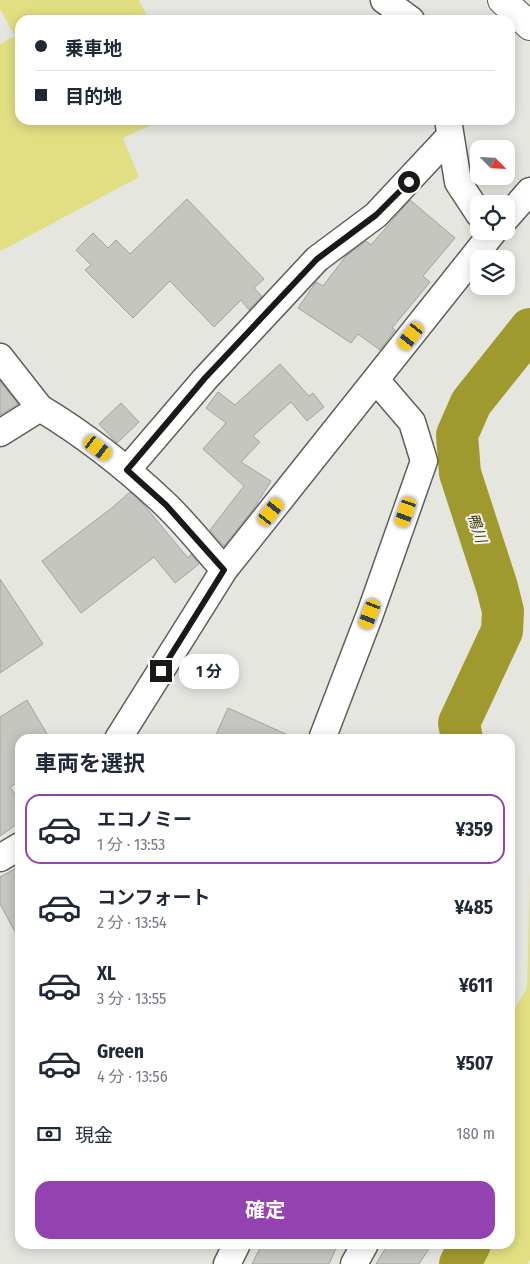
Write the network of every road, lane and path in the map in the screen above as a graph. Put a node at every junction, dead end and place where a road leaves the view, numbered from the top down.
1 (384, 0) edge
2 (502, 0) edge
3 (404, 15) edge
4 (530, 26) edge
5 (449, 128) edge
6 (530, 191) edge
7 (470, 198) edge
8 (515, 205) edge
9 (481, 240) edge
10 (0, 357) edge
11 (376, 380) junction
12 (40, 408) junction
13 (0, 433) edge
14 (127, 470) junction
15 (224, 570) junction
16 (121, 734) edge
17 (324, 734) edge
18 (15, 849) edge
19 (0, 858) edge
20 (235, 1249) edge
21 (362, 1249) edge
22 (227, 1264) edge
23 (354, 1264) edge

1 - 3 street
2 - 4 highway
5 - 7 street
5 - 14 street
6 - 8 street
9 - 11 street
10 - 12 street
11 - 15 street
11 - 17 street
12 - 13 street
12 - 14 street
14 - 15 street
15 - 16 street
18 - 19 street
20 - 22 street
21 - 23 street

